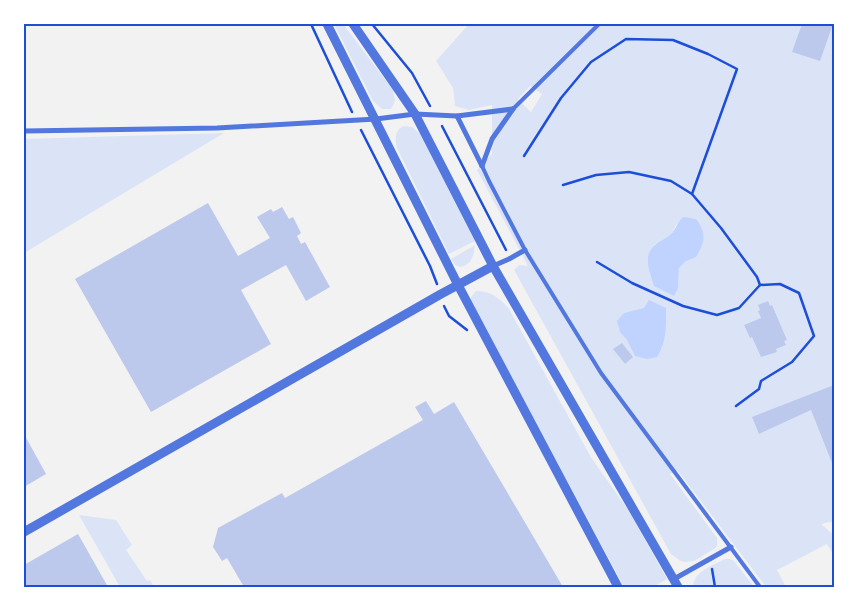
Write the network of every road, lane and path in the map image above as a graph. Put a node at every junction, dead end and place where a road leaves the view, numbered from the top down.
1 (310, 24) edge
2 (327, 24) edge
3 (353, 24) edge
4 (372, 24) edge
5 (599, 24) edge
6 (513, 109) junction
7 (415, 114) junction
8 (437, 115) junction
9 (456, 116) junction
10 (376, 119) junction
11 (356, 120) junction
12 (24, 131) edge
13 (524, 156) dead end
14 (482, 166) junction
15 (563, 185) dead end
16 (692, 194) junction
17 (525, 250) junction
18 (509, 259) junction
19 (597, 262) dead end
20 (430, 266) dead end
21 (493, 266) junction
22 (458, 285) junction
23 (760, 285) junction
24 (736, 406) dead end
25 (24, 532) edge
26 (731, 547) junction
27 (710, 559) junction
28 (676, 583) edge
29 (618, 587) edge
30 (715, 587) edge
31 (760, 587) edge

1 - 11 path
2 - 10 street
3 - 7 street
4 - 8 path
5 - 6 lane
6 - 9 street
6 - 14 street
7 - 8 street
7 - 10 street
7 - 21 street
8 - 9 street
8 - 18 path
9 - 14 street
10 - 11 street
10 - 22 street
11 - 12 street
11 - 20 path
13 - 16 path
14 - 17 lane
15 - 16 path
16 - 23 path
17 - 18 street
17 - 26 lane
18 - 21 street
19 - 23 path
21 - 22 street
21 - 28 street
22 - 25 street
22 - 29 street
23 - 24 path
26 - 27 street
26 - 31 lane
27 - 28 street
27 - 30 path

